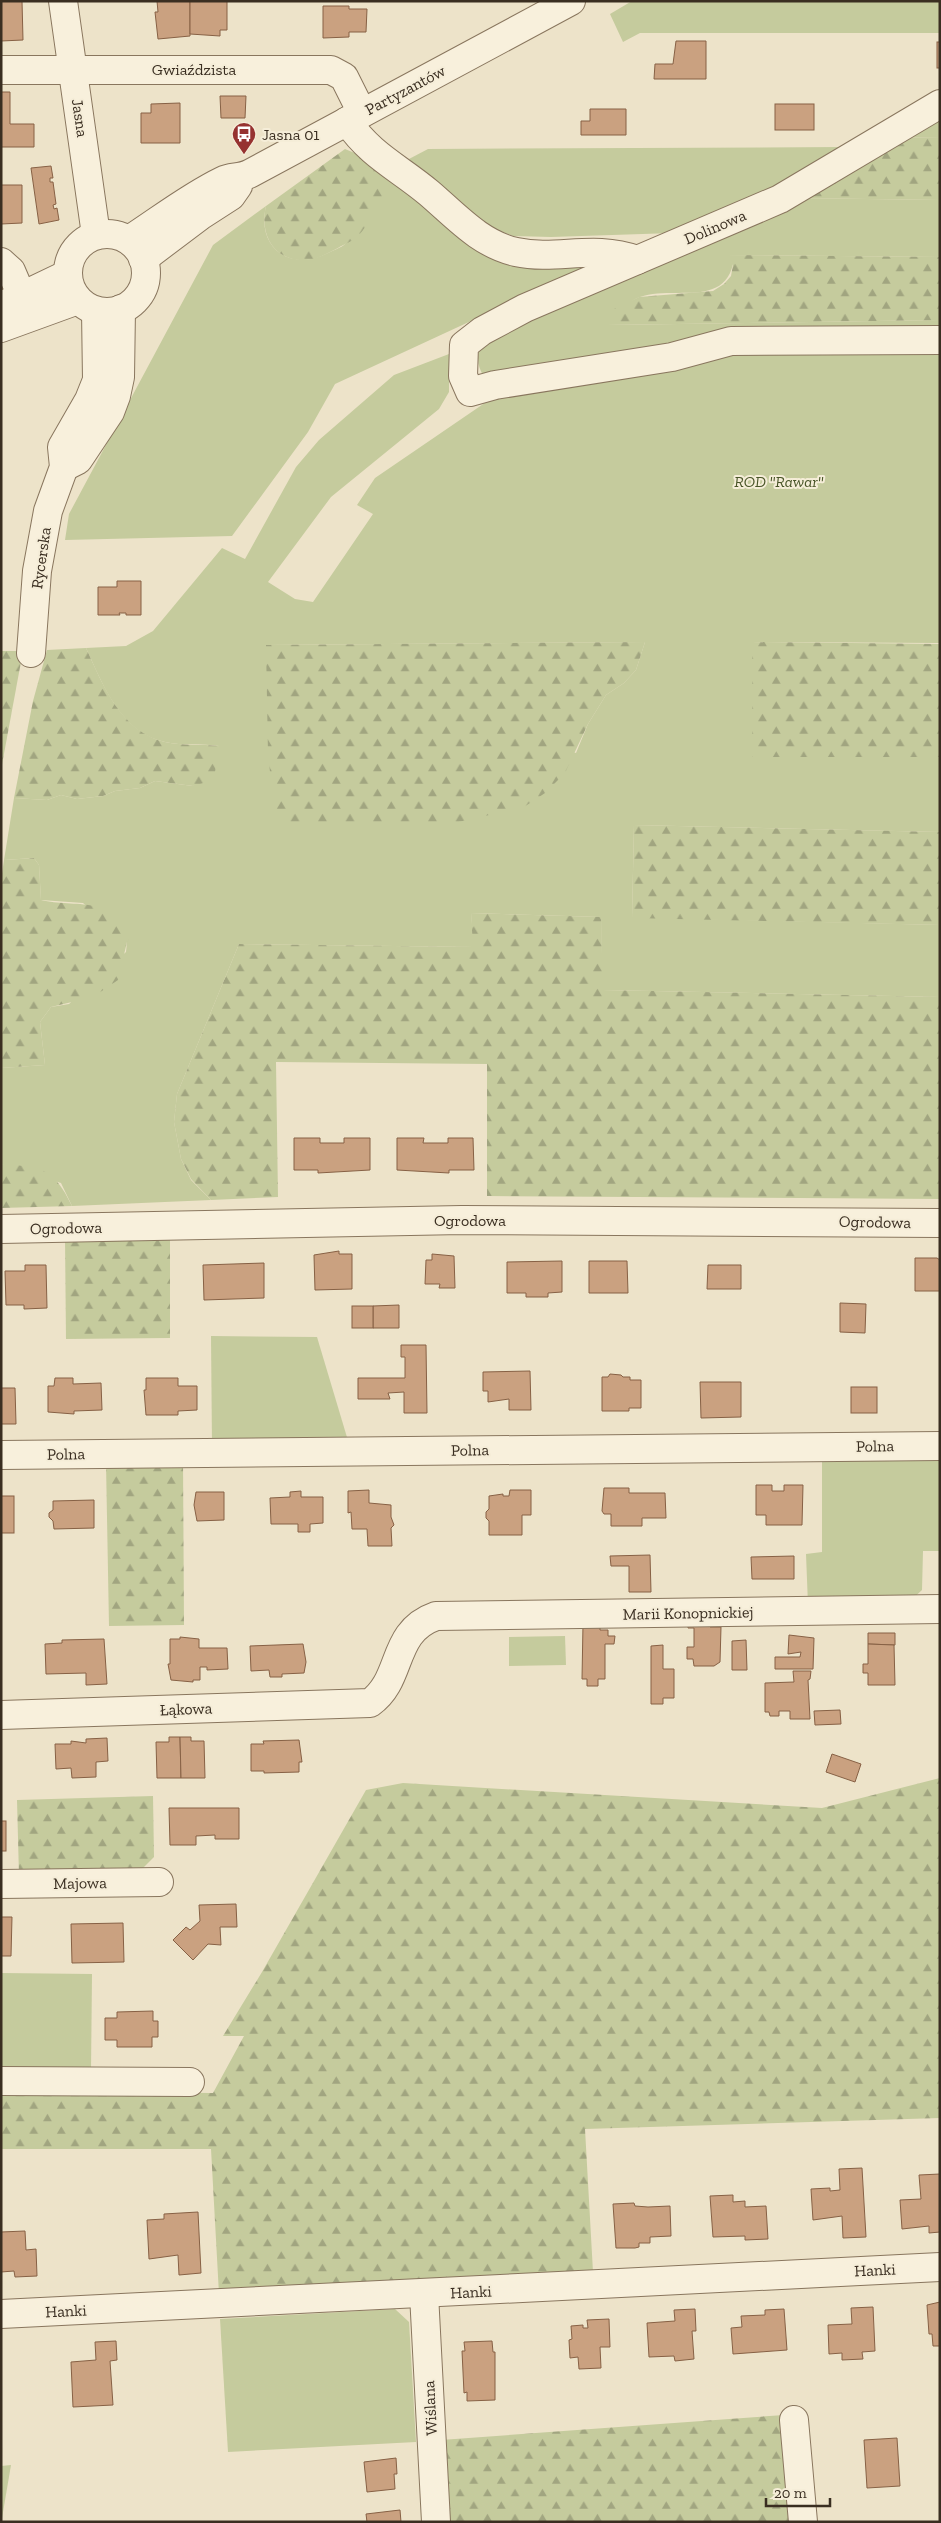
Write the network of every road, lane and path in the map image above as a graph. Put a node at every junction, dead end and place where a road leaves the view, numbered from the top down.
1 (63, 1) edge
2 (571, 1) edge
3 (1, 70) edge
4 (73, 70) junction
5 (940, 104) edge
6 (354, 117) junction
7 (96, 235) junction
8 (136, 249) junction
9 (637, 260) junction
10 (1, 262) edge
11 (68, 274) junction
12 (18, 306) edge
13 (98, 306) junction
14 (1, 328) edge
15 (940, 340) edge
16 (31, 652) dead end
17 (940, 1223) edge
18 (1, 1229) edge
19 (940, 1446) edge
20 (1, 1454) edge
21 (940, 1609) edge
22 (370, 1703) joint
23 (1, 1715) edge
24 (159, 1882) dead end
25 (1, 1884) edge
26 (1, 2081) edge
27 (190, 2082) dead end
28 (940, 2267) edge
29 (424, 2294) junction
30 (1, 2314) edge
31 (794, 2420) dead end
32 (436, 2522) edge
33 (803, 2522) edge

1 - 4 street, Jasna
2 - 6 street, Partyzantów
3 - 4 street, Gwiaździsta
4 - 6 street, Gwiaździsta
4 - 7 street, Jasna
5 - 9 street, Dolinowa
6 - 8 street, Partyzantów
6 - 9 street, Gwiaździsta
7 - 8 street
7 - 11 street
8 - 13 street
9 - 15 street, Dolinowa
10 - 12 street
11 - 12 street
11 - 13 street
12 - 13 street
12 - 14 street
13 - 16 street, Rycerska
17 - 18 street, Ogrodowa
19 - 20 street, Polna
21 - 22 street, Marii Konopnickiej
22 - 23 street, Łąkowa
24 - 25 street, Majowa
26 - 27 street
28 - 29 street, Hanki
29 - 30 street, Hanki
29 - 32 street, Wiślana
31 - 33 street

